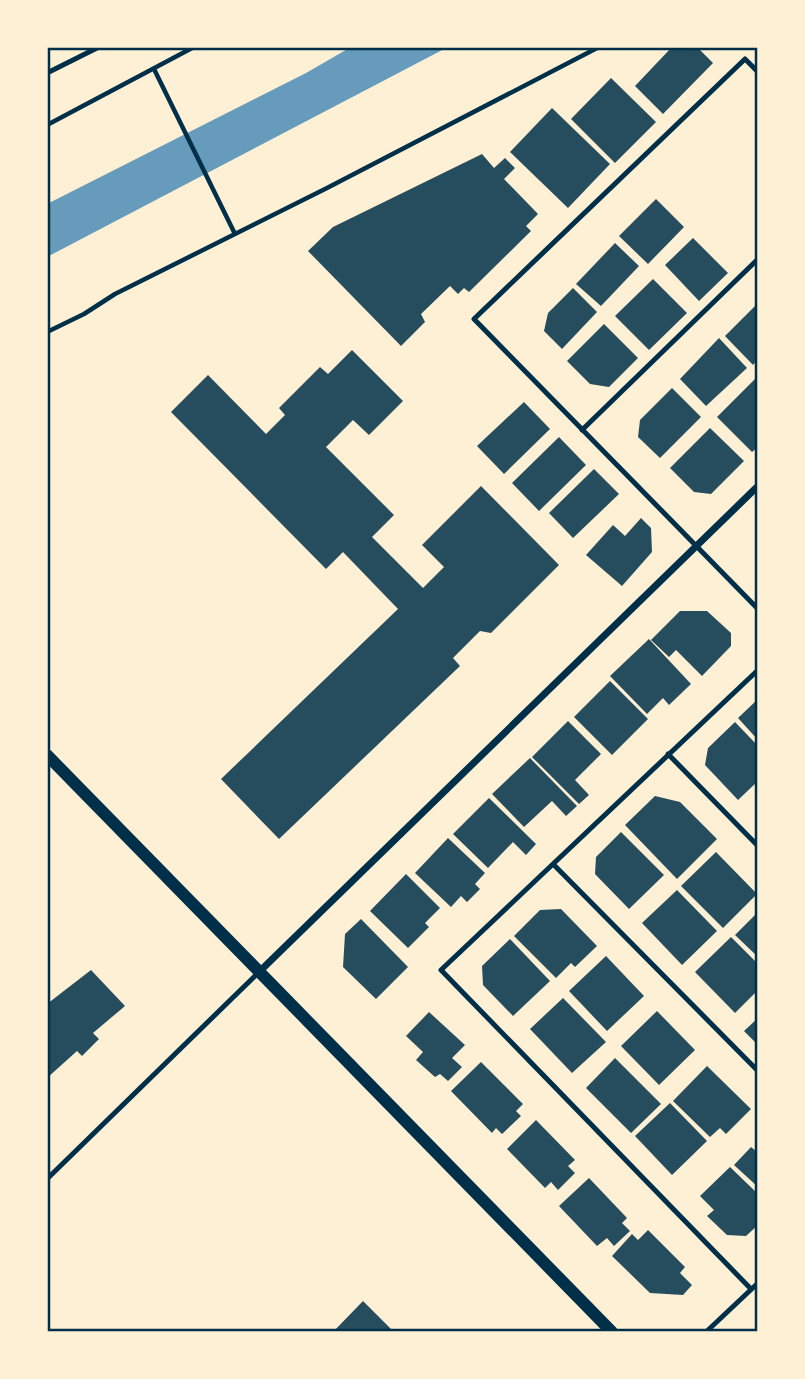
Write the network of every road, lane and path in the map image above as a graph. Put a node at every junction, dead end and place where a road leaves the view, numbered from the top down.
1 (99, 47) edge
2 (194, 47) edge
3 (599, 47) edge
4 (154, 68) junction
5 (758, 72) edge
6 (47, 73) edge
7 (47, 125) edge
8 (235, 234) junction
9 (758, 259) edge
10 (47, 332) edge
11 (582, 430) junction
12 (758, 486) edge
13 (696, 546) junction
14 (758, 609) edge
15 (758, 670) edge
16 (668, 754) junction
17 (47, 755) edge
18 (758, 846) edge
19 (553, 864) junction
20 (259, 972) junction
21 (758, 1071) edge
22 (47, 1179) edge
23 (758, 1283) edge
24 (751, 1289) junction
25 (612, 1332) edge
26 (706, 1332) edge

1 - 6 lane
2 - 4 path
3 - 8 path
4 - 7 path
4 - 8 path
5 - 11 lane
8 - 10 path
9 - 11 lane
11 - 13 lane
12 - 13 street
13 - 14 lane
13 - 20 street
15 - 16 lane
16 - 18 lane
16 - 19 lane
17 - 20 street
19 - 21 lane
19 - 24 lane
20 - 22 lane
20 - 25 street
23 - 24 lane
24 - 26 lane

